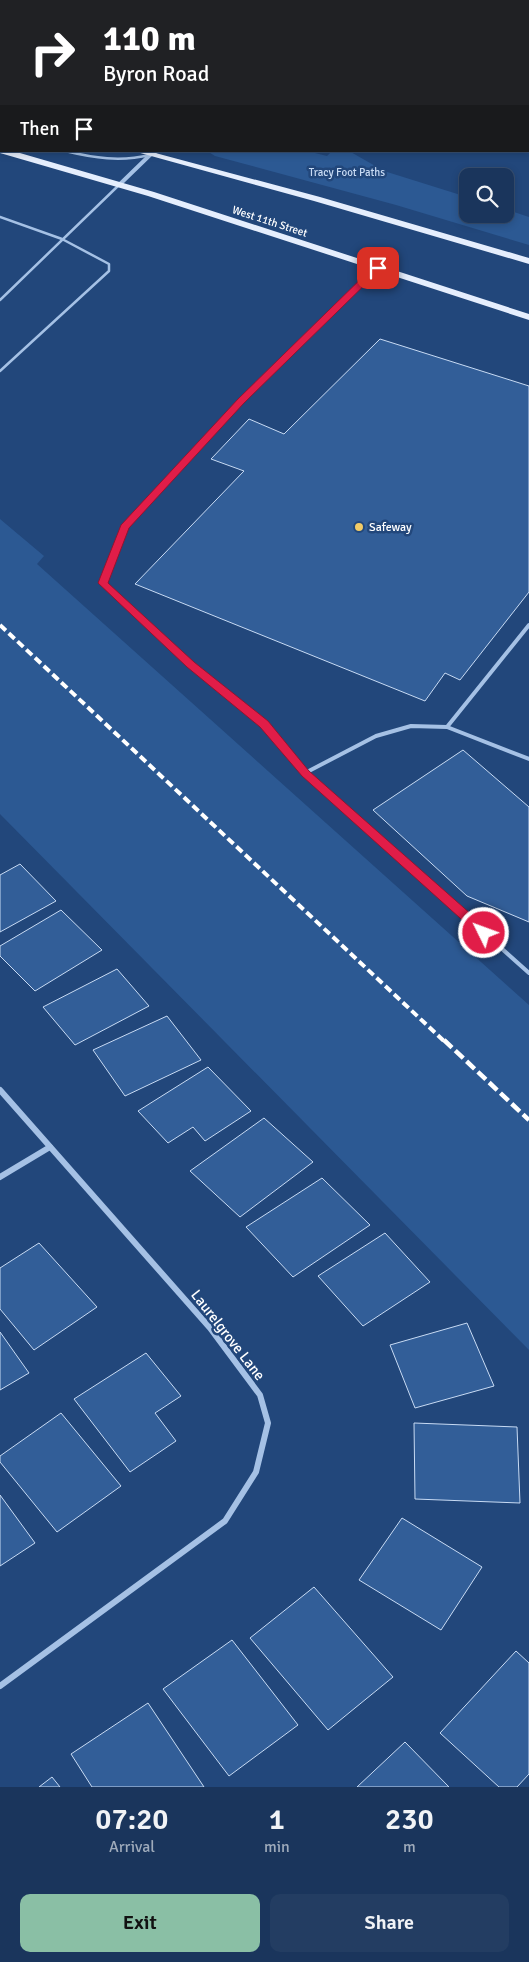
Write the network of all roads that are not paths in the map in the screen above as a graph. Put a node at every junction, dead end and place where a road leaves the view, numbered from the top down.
1 (5, 152) edge
2 (69, 152) edge
3 (153, 152) edge
4 (119, 184) junction
5 (0, 217) edge
6 (62, 239) junction
7 (529, 261) edge
8 (378, 268) junction
9 (0, 300) edge
10 (529, 317) edge
11 (0, 371) edge
12 (529, 625) edge
13 (447, 727) junction
14 (529, 759) edge
15 (306, 773) junction
16 (529, 973) edge
17 (0, 1090) edge
18 (50, 1147) junction
19 (0, 1177) edge
20 (0, 1686) edge

1 - 4 main road, West 11th Street
2 - 3 lane
3 - 4 street
3 - 7 main road
4 - 6 lane
4 - 8 main road, West 11th Street
5 - 6 lane
6 - 9 lane
6 - 11 lane
8 - 10 main road, West 11th Street
8 - 15 lane
12 - 13 lane
13 - 14 lane
13 - 15 lane
15 - 16 lane
17 - 18 street, Laurelgrove Lane
18 - 19 street
18 - 20 street, Laurelgrove Lane

